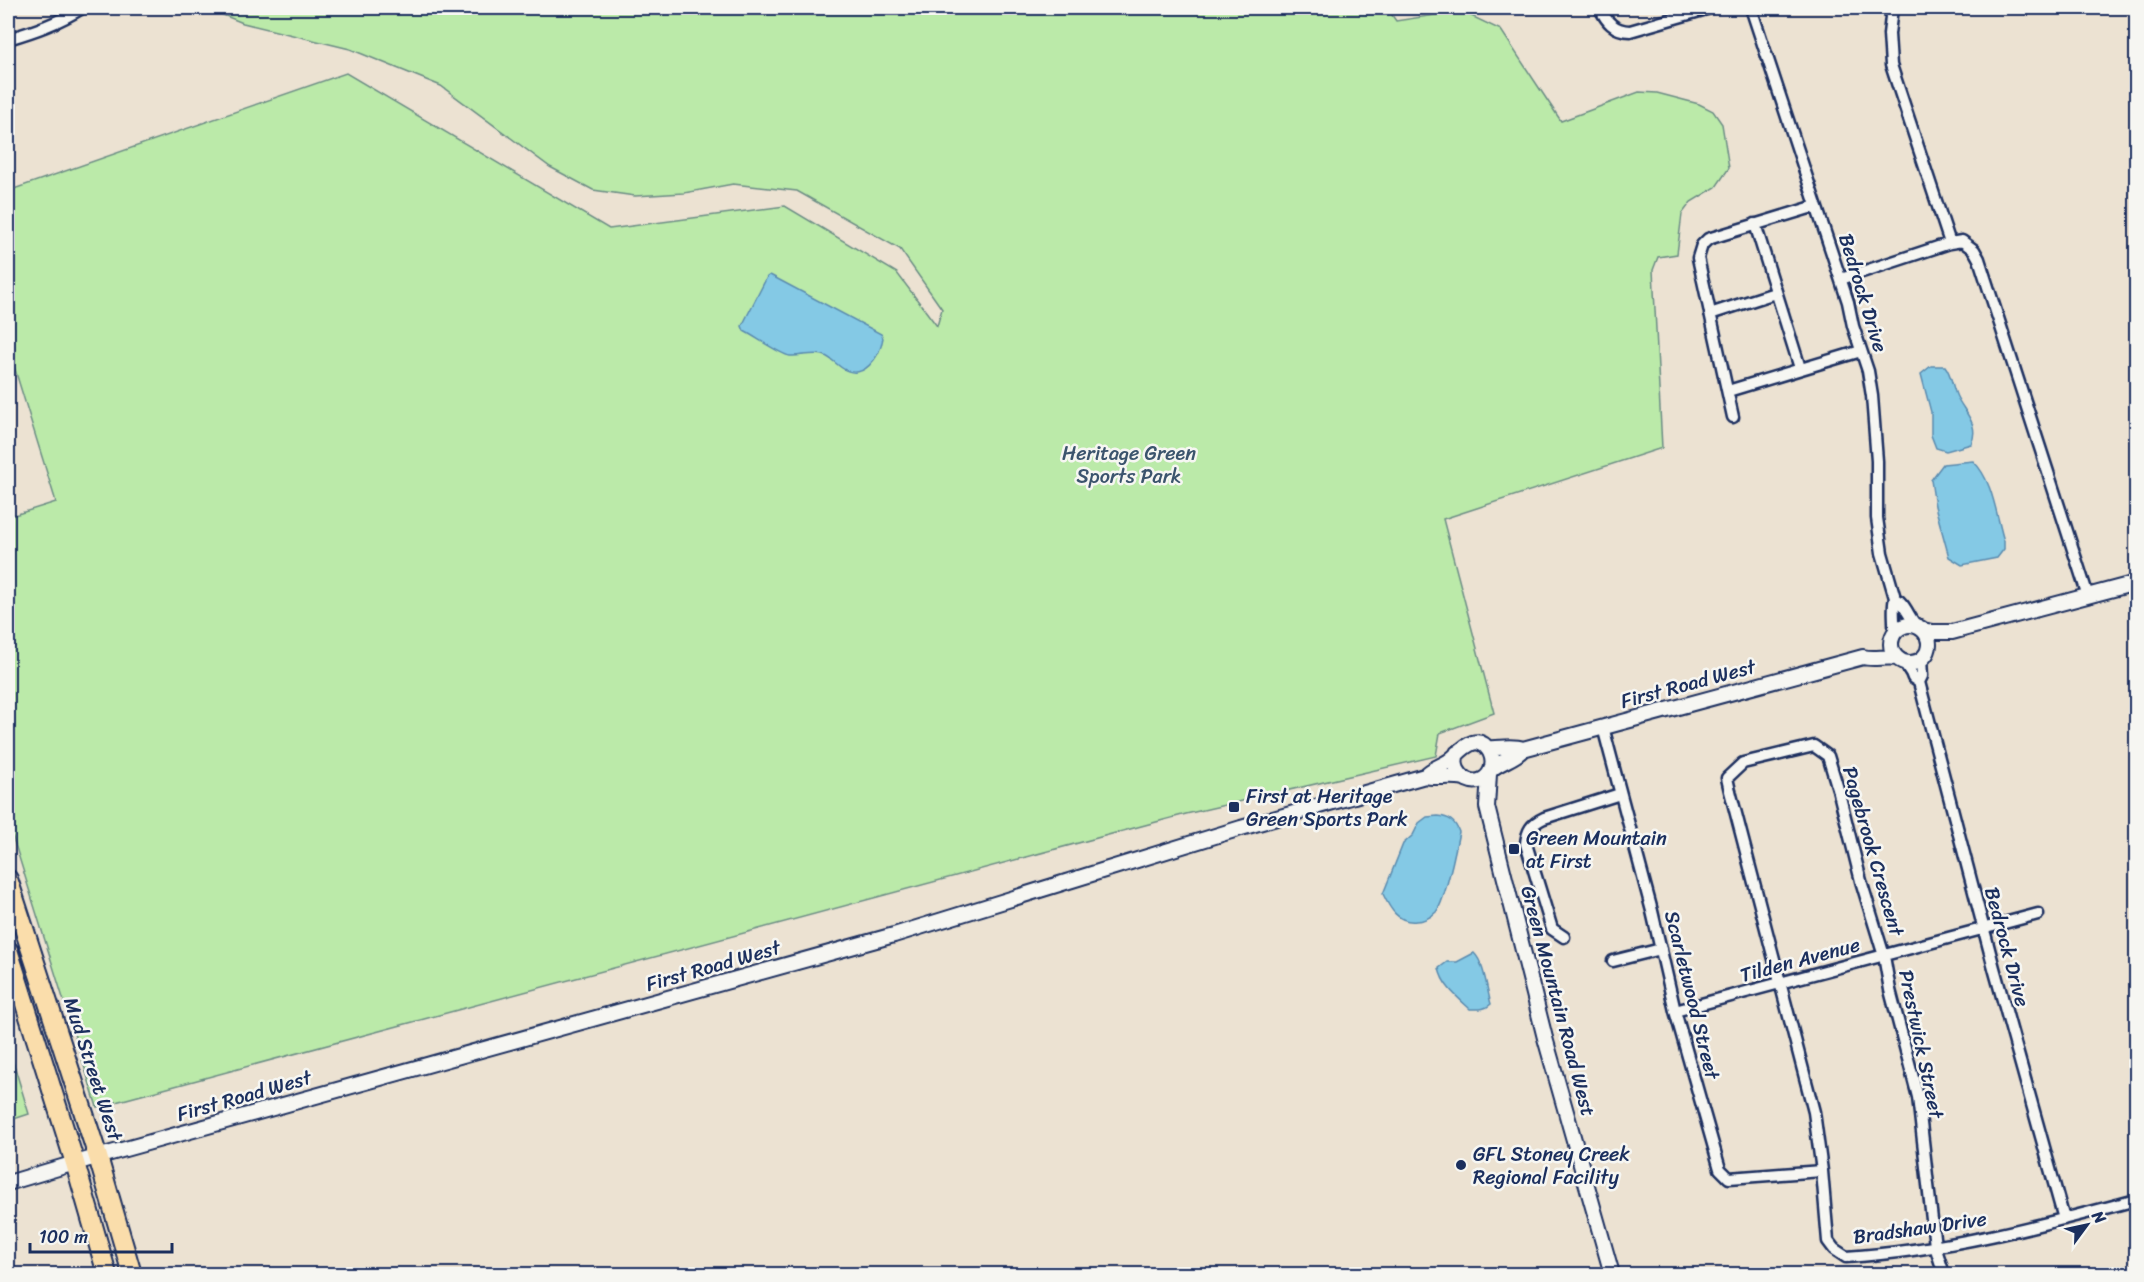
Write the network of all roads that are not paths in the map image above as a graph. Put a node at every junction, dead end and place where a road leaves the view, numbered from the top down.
1 (82, 8) edge
2 (1600, 8) edge
3 (1710, 8) edge
4 (1751, 8) edge
5 (1892, 8) edge
6 (8, 39) edge
7 (1816, 206) junction
8 (1755, 225) junction
9 (1950, 243) junction
10 (1840, 279) junction
11 (1775, 293) junction
12 (1710, 314) junction
13 (1862, 351) junction
14 (1800, 368) junction
15 (1728, 390) junction
16 (1733, 417) dead end
17 (2136, 583) edge
18 (2088, 596) junction
19 (1895, 598) junction
20 (1920, 628) junction
21 (1952, 632) junction
22 (1893, 637) junction
23 (1925, 654) junction
24 (1863, 657) junction
25 (1900, 660) junction
26 (1919, 682) junction
27 (1603, 727) junction
28 (1486, 748) junction
29 (1524, 748) junction
30 (1457, 753) junction
31 (1490, 772) junction
32 (1425, 776) junction
33 (1466, 779) junction
34 (1620, 795) junction
35 (1487, 807) junction
36 (8, 879) edge
37 (2038, 914) dead end
38 (1983, 928) junction
39 (1564, 937) dead end
40 (1660, 949) junction
41 (8, 950) edge
42 (1884, 956) junction
43 (1613, 961) dead end
44 (1780, 984) junction
45 (1676, 1011) junction
46 (98, 1157) junction
47 (75, 1163) junction
48 (1822, 1171) junction
49 (8, 1183) edge
50 (2136, 1200) edge
51 (2064, 1219) junction
52 (1935, 1246) junction
53 (2136, 1271) edge
54 (107, 1275) edge
55 (132, 1275) edge
56 (1612, 1275) edge
57 (1944, 1275) edge
58 (2124, 1275) edge

1 - 6 street
2 - 3 street
4 - 7 street, Bedrock Drive
5 - 9 street
7 - 8 street
7 - 10 street, Bedrock Drive
8 - 11 street
8 - 12 street
9 - 10 street
9 - 18 street
10 - 13 street, Bedrock Drive
11 - 12 street
11 - 14 street
12 - 15 street
13 - 14 street
13 - 19 street, Bedrock Drive
14 - 15 street
15 - 16 street
17 - 18 street, First Road West
18 - 21 street, First Road West
19 - 20 street, Bedrock Drive
19 - 22 street, Bedrock Drive
20 - 21 street, First Road West
20 - 22 street, First Road West
20 - 23 street
21 - 23 street, First Road West
22 - 24 street, First Road West
22 - 25 street
23 - 25 street, First Road West
23 - 26 street, Bedrock Drive
24 - 25 street, First Road West
24 - 27 street, First Road West
25 - 26 street, Bedrock Drive
26 - 38 street, Bedrock Drive
27 - 29 street, First Road West
27 - 34 street, Scarletwood Street
28 - 29 street, First Road West
28 - 30 street
28 - 31 street
29 - 31 street, First Road West
30 - 32 street, First Road West
30 - 33 street
31 - 33 street
31 - 35 street, Green Mountain Road West
32 - 33 street, First Road West
32 - 46 street, First Road West
33 - 35 street, Green Mountain Road West
34 - 39 street
34 - 40 street, Scarletwood Street
35 - 56 street, Green Mountain Road West
36 - 46 main road, Mud Street West
37 - 38 street, Tilden Avenue
38 - 42 street, Tilden Avenue
38 - 51 street, Bedrock Drive
40 - 43 street
40 - 45 street, Scarletwood Street
41 - 47 main road
42 - 44 street, Tilden Avenue
42 - 44 street, Pagebrook Crescent
42 - 52 street, Prestwick Street
44 - 45 street, Tilden Avenue
44 - 48 street, Bradshaw Drive
45 - 48 street, Scarletwood Street
46 - 47 street, First Road West
46 - 55 main road, Mud Street West
47 - 49 street, First Road West
47 - 54 main road
48 - 52 street, Bradshaw Drive
50 - 51 street, Bradshaw Drive
51 - 52 street, Bradshaw Drive
52 - 57 street, Prestwick Street
53 - 58 street

